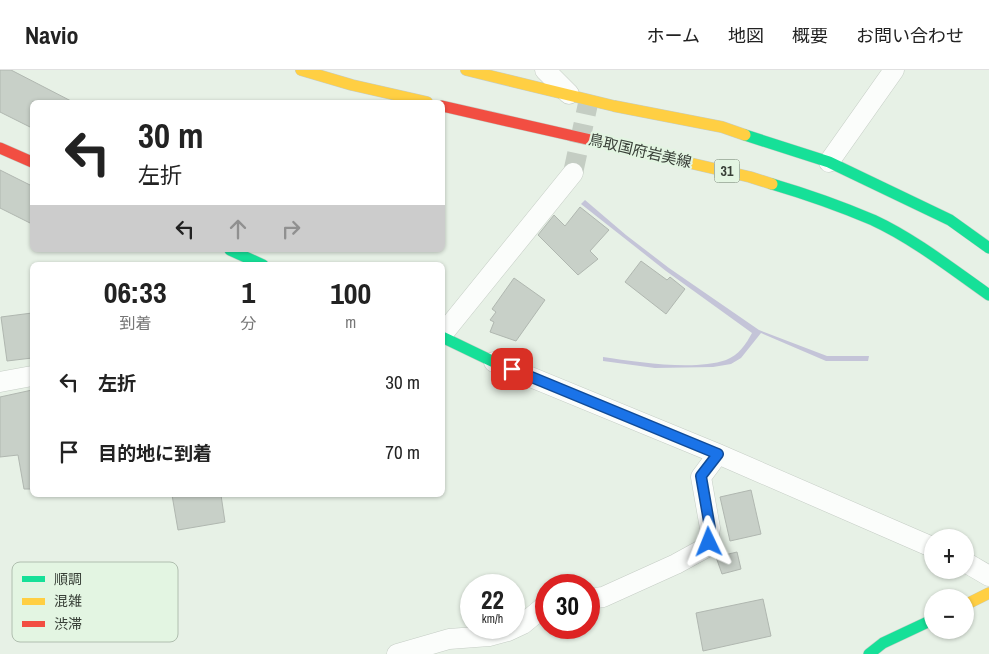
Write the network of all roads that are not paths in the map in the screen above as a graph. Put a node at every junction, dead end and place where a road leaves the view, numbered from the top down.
1 (302, 70) edge
2 (466, 70) edge
3 (545, 70) edge
4 (894, 70) edge
5 (569, 94) junction
6 (418, 100) edge
7 (445, 107) edge
8 (0, 148) edge
9 (30, 161) edge
10 (828, 162) junction
11 (573, 173) tunnel mouth
12 (989, 248) edge
13 (234, 252) edge
14 (256, 262) edge
15 (989, 295) edge
16 (445, 332) edge
17 (445, 338) edge
18 (494, 362) joint
19 (30, 376) edge
20 (0, 382) edge
21 (718, 454) junction
22 (924, 544) edge
23 (974, 567) edge
24 (989, 576) edge
25 (989, 593) edge
26 (600, 597) edge
27 (974, 600) edge
28 (535, 614) edge
29 (924, 624) edge
30 (397, 654) edge
31 (869, 654) edge

1 - 6 street
2 - 5 street
3 - 5 street
4 - 10 street
5 - 10 street
7 - 15 street, 鳥取国府岩美線 / 31
8 - 9 street
10 - 12 street
11 - 16 street
13 - 14 street
17 - 18 street
18 - 21 street
19 - 20 street
21 - 22 street
21 - 26 street
23 - 24 street
25 - 27 street
28 - 30 street
29 - 31 street

